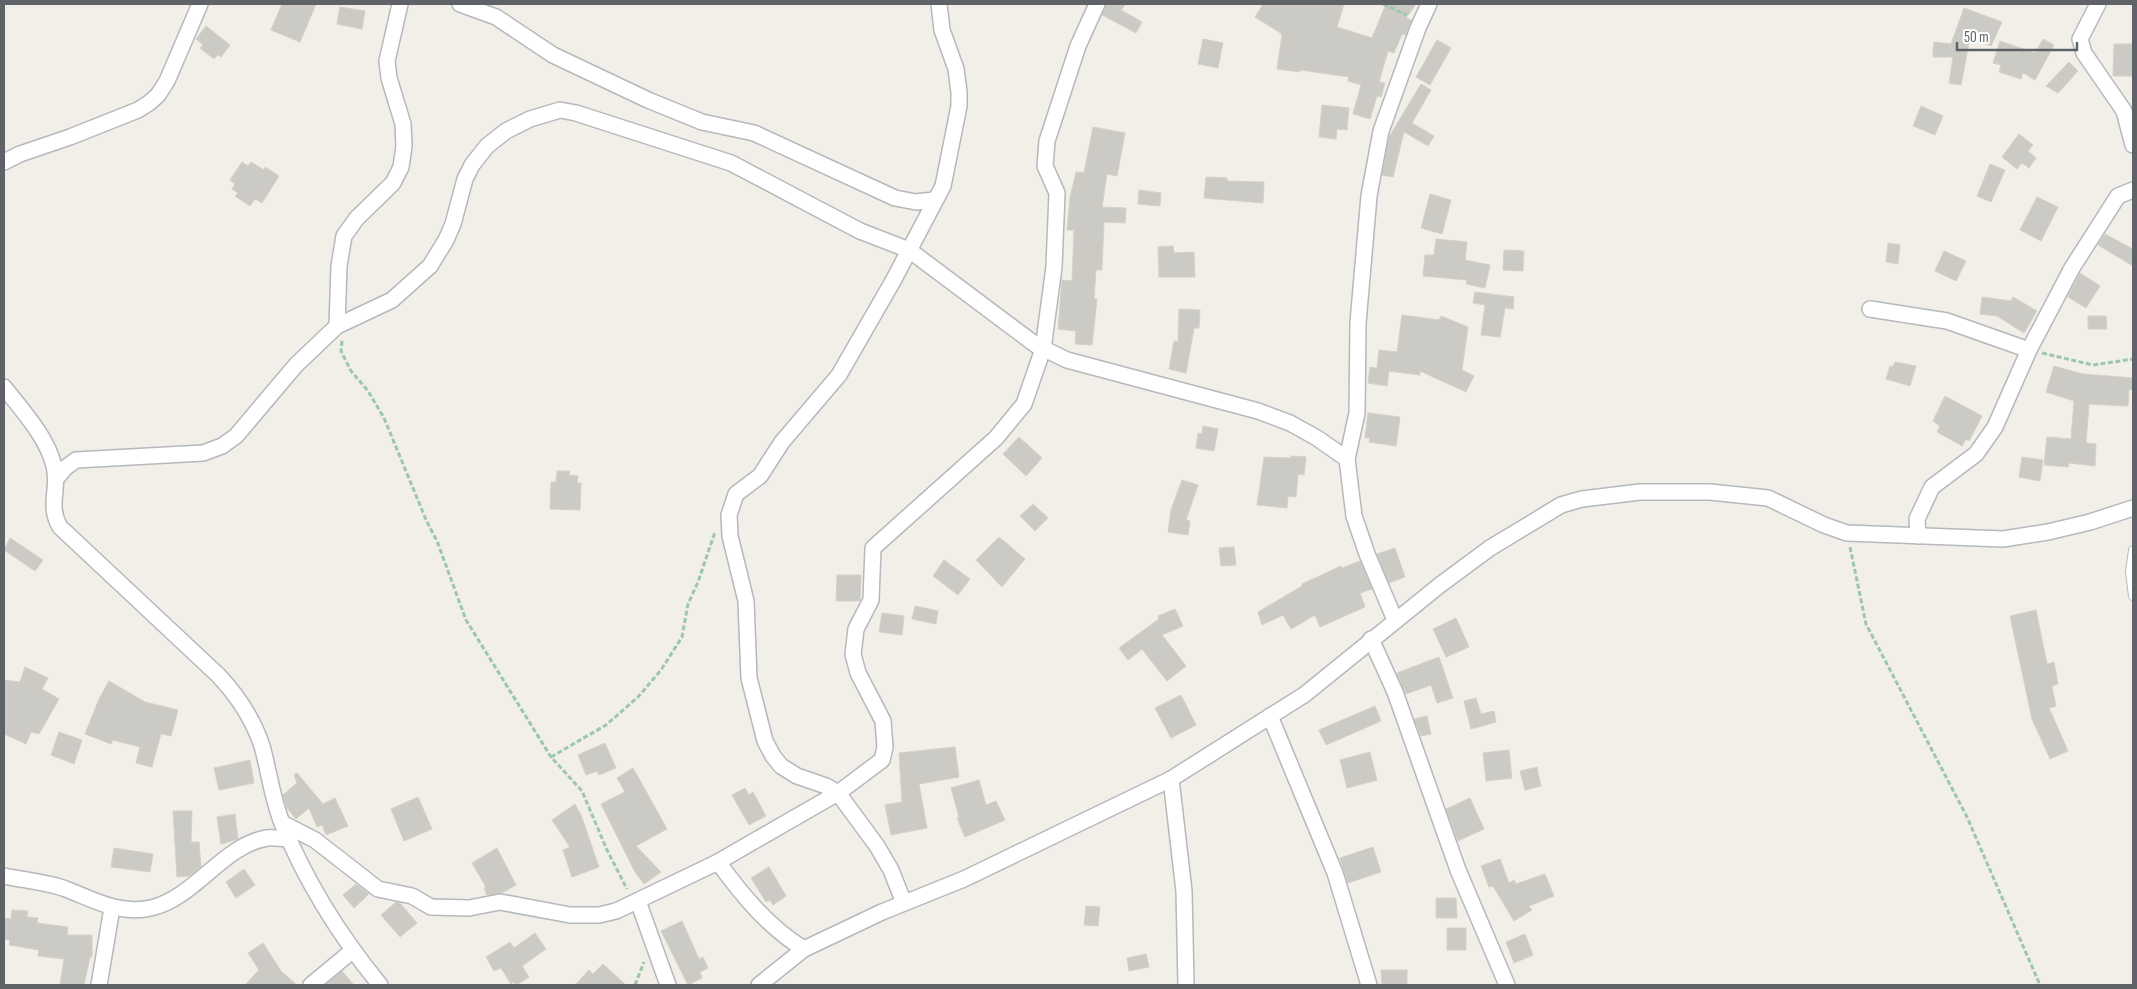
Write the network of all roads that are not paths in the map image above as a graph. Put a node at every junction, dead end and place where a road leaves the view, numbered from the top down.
1 (200, 4) edge
2 (400, 4) edge
3 (460, 4) edge
4 (939, 4) edge
5 (1097, 4) edge
6 (1429, 4) edge
7 (2098, 4) edge
8 (2133, 145) edge
9 (4, 162) edge
10 (2133, 190) edge
11 (934, 200) junction
12 (909, 250) junction
13 (1870, 309) dead end
14 (340, 325) junction
15 (1043, 349) junction
16 (2030, 350) junction
17 (4, 387) edge
18 (1347, 459) junction
19 (56, 479) junction
20 (2132, 511) edge
21 (1918, 536) junction
22 (2133, 550) edge
23 (2133, 596) edge
24 (1395, 620) junction
25 (1371, 639) junction
26 (1270, 716) junction
27 (1171, 779) junction
28 (838, 792) junction
29 (282, 823) junction
30 (290, 839) junction
31 (718, 862) junction
32 (4, 876) edge
33 (636, 902) junction
34 (904, 903) junction
35 (112, 908) junction
36 (804, 949) junction
37 (352, 951) junction
38 (100, 985) edge
39 (311, 985) edge
40 (380, 985) edge
41 (668, 985) edge
42 (759, 985) edge
43 (1186, 985) edge
44 (1369, 985) edge
45 (1507, 985) edge

1 - 9 street
2 - 14 street
3 - 11 street
4 - 11 street
5 - 15 street
6 - 18 street
7 - 8 street
10 - 16 street
11 - 12 street
12 - 14 street
12 - 15 street
12 - 28 street
13 - 16 street
14 - 19 street
15 - 18 street
15 - 28 street
16 - 21 street
17 - 19 street
18 - 24 street
19 - 29 street
20 - 21 street
21 - 24 street
22 - 23 lane
24 - 25 street
25 - 26 street
25 - 45 street
26 - 27 street
26 - 44 street
27 - 34 street
27 - 43 street
28 - 31 street
28 - 34 street
29 - 30 street
29 - 33 street
30 - 35 street
30 - 37 street
31 - 33 street
31 - 36 street
32 - 35 street
33 - 41 street
34 - 36 street
35 - 38 street
36 - 42 street
37 - 39 street
37 - 40 street

